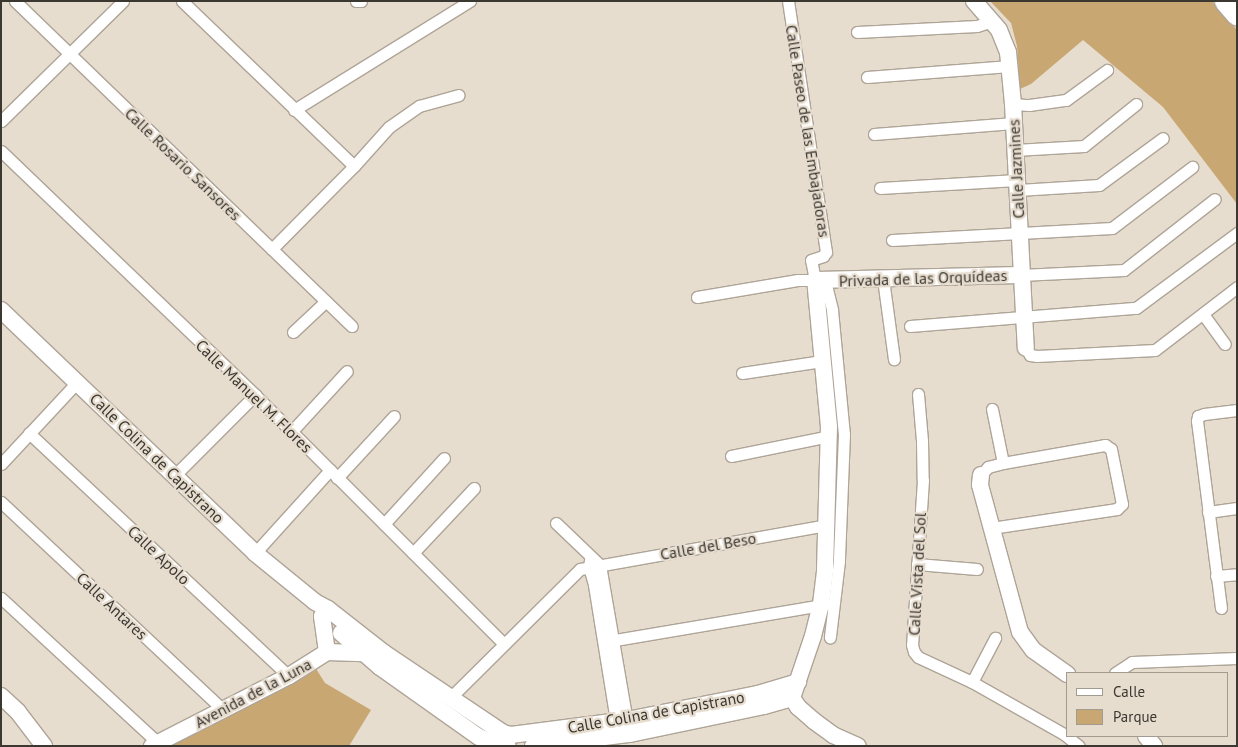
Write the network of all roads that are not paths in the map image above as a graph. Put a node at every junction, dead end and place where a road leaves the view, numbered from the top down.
1 (16, 1) edge
2 (123, 1) edge
3 (182, 1) edge
4 (470, 1) edge
5 (788, 1) edge
6 (974, 1) edge
7 (1225, 1) edge
8 (1233, 1) edge
9 (1237, 5) edge
10 (1237, 15) edge
11 (992, 21) junction
12 (857, 32) dead end
13 (68, 54) junction
14 (1010, 66) junction
15 (1107, 70) dead end
16 (867, 76) dead end
17 (459, 95) dead end
18 (1013, 104) junction
19 (1136, 104) dead end
20 (294, 110) junction
21 (1, 122) edge
22 (1014, 122) junction
23 (874, 134) dead end
24 (1163, 138) dead end
25 (1015, 150) junction
26 (1, 151) edge
27 (354, 166) junction
28 (1192, 167) dead end
29 (1017, 185) junction
30 (880, 188) dead end
31 (1216, 199) dead end
32 (1020, 233) junction
33 (1237, 233) edge
34 (892, 240) dead end
35 (272, 249) junction
36 (1021, 275) junction
37 (883, 279) junction
38 (820, 281) junction
39 (1237, 287) edge
40 (697, 297) dead end
41 (326, 301) junction
42 (1, 310) edge
43 (1203, 314) junction
44 (1023, 316) junction
45 (352, 326) dead end
46 (910, 326) dead end
47 (293, 332) dead end
48 (1225, 344) dead end
49 (1026, 348) joint
50 (894, 359) dead end
51 (822, 361) junction
52 (347, 371) dead end
53 (742, 373) dead end
54 (78, 381) junction
55 (918, 394) dead end
56 (255, 395) junction
57 (992, 409) dead end
58 (1237, 410) edge
59 (394, 416) dead end
60 (292, 431) junction
61 (30, 434) junction
62 (829, 436) junction
63 (731, 456) dead end
64 (444, 458) dead end
65 (1003, 463) junction
66 (1, 464) edge
67 (334, 474) junction
68 (981, 475) joint
69 (174, 476) junction
70 (474, 488) dead end
71 (1, 502) edge
72 (1237, 508) edge
73 (1208, 512) junction
74 (556, 523) dead end
75 (384, 524) junction
76 (826, 525) junction
77 (991, 528) junction
78 (255, 553) junction
79 (413, 553) junction
80 (917, 564) junction
81 (595, 566) junction
82 (977, 570) dead end
83 (1237, 574) edge
84 (1216, 576) junction
85 (1, 598) edge
86 (827, 604) junction
87 (1221, 608) dead end
88 (322, 609) junction
89 (830, 637) dead end
90 (994, 638) dead end
91 (615, 640) junction
92 (504, 644) junction
93 (368, 649) junction
94 (327, 652) junction
95 (1237, 658) edge
96 (1117, 672) edge
97 (1066, 673) edge
98 (290, 676) junction
99 (972, 682) junction
100 (791, 688) junction
101 (1, 696) edge
102 (450, 698) junction
103 (223, 710) junction
104 (623, 728) junction
105 (1066, 736) edge
106 (1068, 737) edge
107 (511, 742) edge
108 (155, 744) edge
109 (44, 746) edge
110 (532, 746) edge
111 (858, 746) edge
112 (1080, 746) edge

1 - 13 street, Calle Rosario Sansores
2 - 13 street
3 - 20 street
4 - 20 street
5 - 38 street, Calle Paseo de las Embajadoras
6 - 11 street, Calle Jazmines
7 - 10 highway
8 - 9 highway
11 - 12 street
11 - 14 street, Calle Jazmines
13 - 21 street
13 - 35 street, Calle Rosario Sansores
14 - 16 street
14 - 18 street, Calle Jazmines
15 - 18 street
17 - 27 street
18 - 22 street, Calle Jazmines
19 - 25 street
20 - 27 street
22 - 23 street
22 - 25 street, Calle Jazmines
24 - 29 street
25 - 29 street, Calle Jazmines
26 - 56 street, Calle Manuel M. Flores
27 - 35 street
28 - 32 street
29 - 30 street
29 - 32 street, Calle Jazmines
31 - 36 street
32 - 34 street
32 - 36 street, Calle Jazmines
33 - 44 street
35 - 41 street, Calle Rosario Sansores
36 - 37 street, Privada de las Orquídeas
36 - 44 street, Calle Jazmines
37 - 38 street, Privada de las Orquídeas
37 - 50 street
38 - 40 street
38 - 51 street, Calle Paseo de las Embajadoras
38 - 86 street
39 - 43 street
41 - 45 street, Calle Rosario Sansores
41 - 47 street
42 - 54 street, Calle Colina de Capistrano
43 - 48 street
43 - 49 street
44 - 46 street
44 - 49 street, Calle Jazmines
51 - 53 street
51 - 62 street, Calle Paseo de las Embajadoras
52 - 60 street
54 - 61 street
54 - 69 street, Calle Colina de Capistrano
55 - 80 street, Calle Vista del Sol
56 - 60 street, Calle Manuel M. Flores
56 - 69 street
57 - 65 street
58 - 73 street
59 - 67 street
60 - 67 street, Calle Manuel M. Flores
61 - 66 street
61 - 98 street, Calle Apolo
62 - 63 street
62 - 76 street, Calle Paseo de las Embajadoras
64 - 75 street
65 - 68 street
65 - 77 street
67 - 75 street, Calle Manuel M. Flores
67 - 78 street
68 - 77 street
69 - 78 street, Calle Colina de Capistrano
70 - 79 street
71 - 103 street, Calle Antares
72 - 73 street
73 - 84 street
74 - 81 street
75 - 79 street, Calle Manuel M. Flores
76 - 81 street, Calle del Beso
76 - 86 street, Calle Paseo de las Embajadoras
77 - 97 street
78 - 88 street, Calle Colina de Capistrano
79 - 92 street, Calle Manuel M. Flores
80 - 82 street
80 - 99 street, Calle Vista del Sol
81 - 91 street
81 - 92 street
81 - 104 street
83 - 84 street
84 - 87 street
85 - 108 street
86 - 89 street
86 - 91 street
86 - 100 street, Calle Paseo de las Embajadoras
88 - 93 street, Calle Colina de Capistrano
88 - 94 street
90 - 99 street
91 - 104 street
92 - 102 street
93 - 94 street
93 - 102 street, Calle Colina de Capistrano
93 - 107 street, Calle Colina de Capistrano
94 - 98 street, Avenida de la Luna
95 - 96 street
98 - 103 street, Avenida de la Luna
99 - 105 street, Calle Vista del Sol
100 - 104 street, Calle Colina de Capistrano
100 - 111 street
101 - 109 street
102 - 107 street, Calle Colina de Capistrano
103 - 108 street, Avenida de la Luna
104 - 107 street, Calle Colina de Capistrano
104 - 110 street, Calle Colina de Capistrano
106 - 112 street, Calle Vista del Sol

